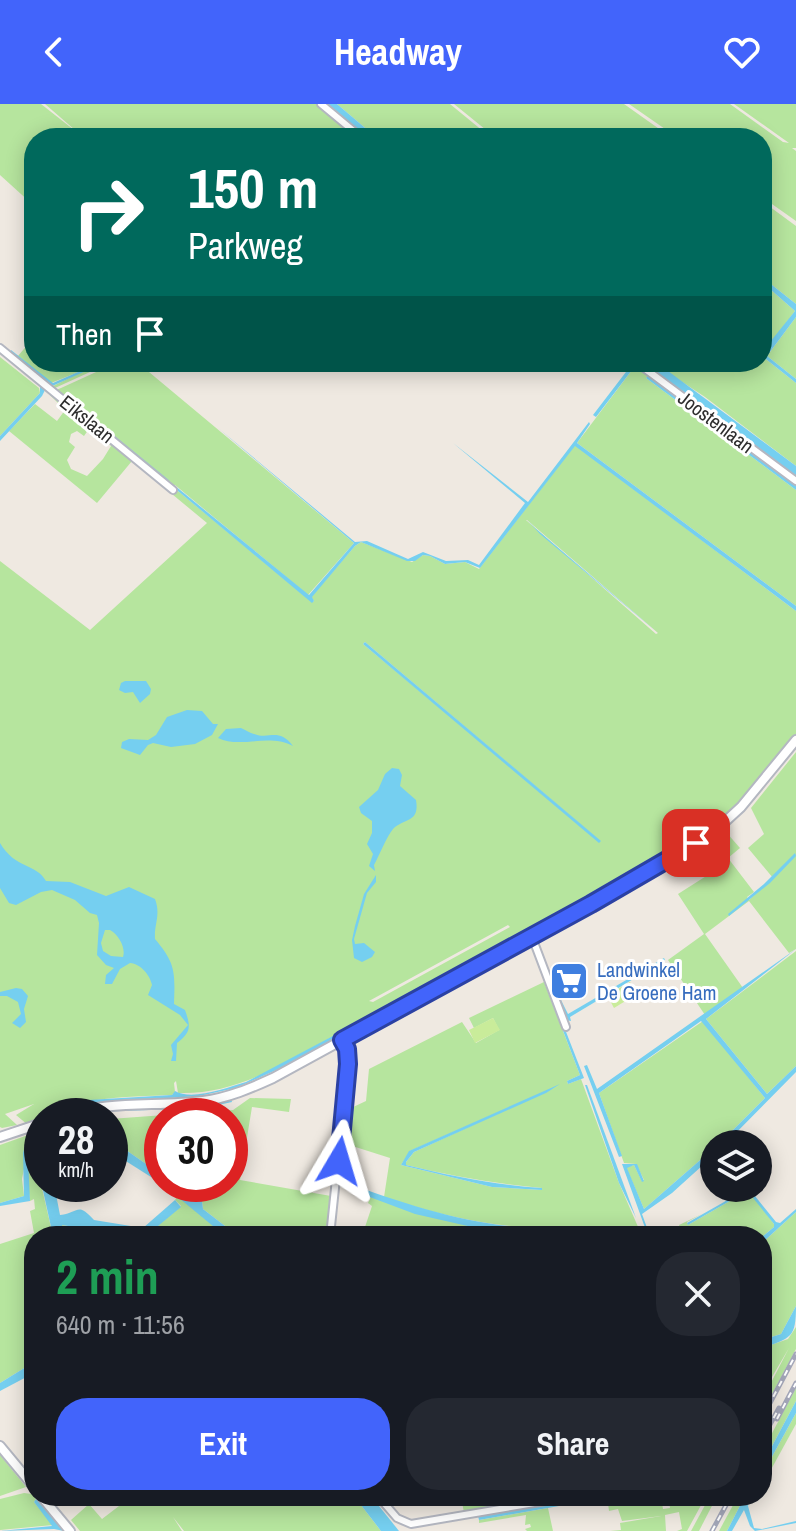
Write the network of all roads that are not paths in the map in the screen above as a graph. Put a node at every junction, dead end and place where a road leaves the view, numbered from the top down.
1 (321, 104) edge
2 (350, 128) edge
3 (0, 348) edge
4 (24, 368) edge
5 (29, 372) edge
6 (649, 372) edge
7 (796, 481) edge
8 (173, 490) dead end
9 (796, 740) edge
10 (532, 937) junction
11 (566, 1027) dead end
12 (342, 1040) junction
13 (128, 1104) edge
14 (24, 1129) edge
15 (0, 1137) edge
16 (331, 1226) edge
17 (0, 1446) edge
18 (24, 1475) edge
19 (49, 1506) edge
20 (387, 1506) edge
21 (517, 1506) edge
22 (70, 1531) edge

1 - 2 street
3 - 4 street, Eikslaan
5 - 8 street, Eikslaan
6 - 7 street, Joostenlaan
9 - 10 street
10 - 11 street
10 - 12 street
12 - 13 street
12 - 16 street
14 - 15 street
17 - 18 street
19 - 22 street
20 - 21 street

